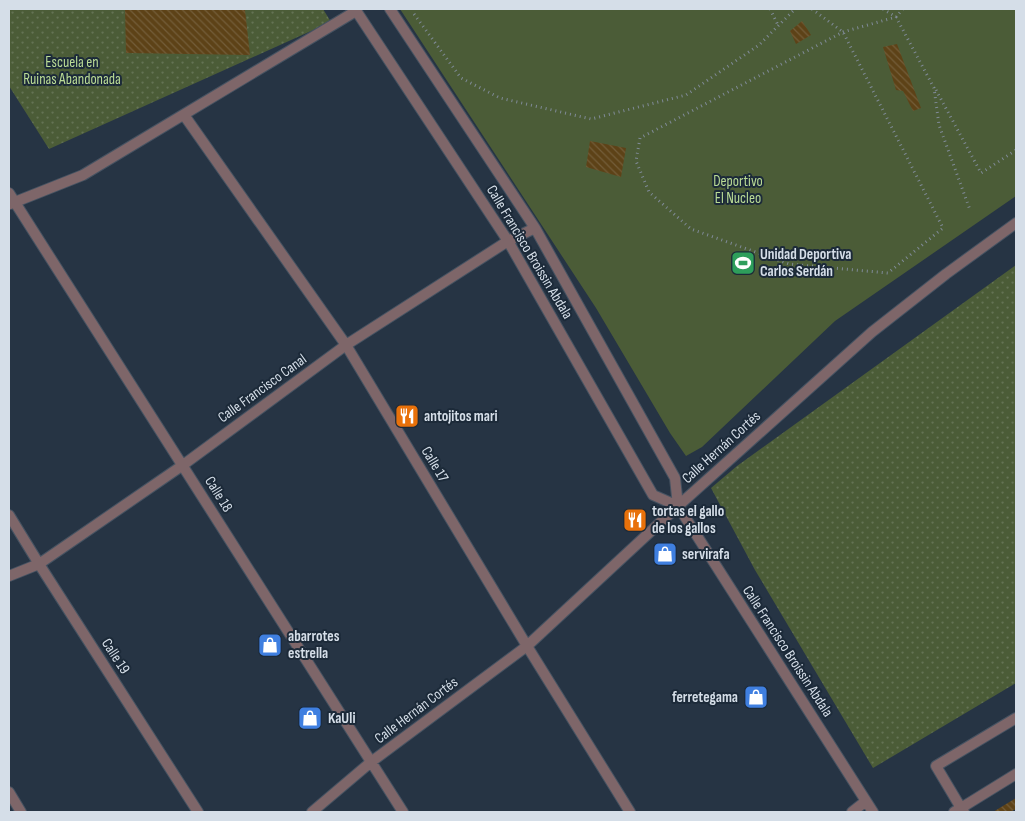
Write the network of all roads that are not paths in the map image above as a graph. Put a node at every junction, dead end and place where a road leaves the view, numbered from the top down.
1 (390, 9) edge
2 (355, 10) edge
3 (184, 115) junction
4 (9, 193) edge
5 (12, 204) edge
6 (1016, 223) edge
7 (534, 228) junction
8 (508, 241) junction
9 (346, 345) junction
10 (183, 465) junction
11 (678, 506) junction
12 (9, 515) edge
13 (39, 564) junction
14 (9, 576) edge
15 (527, 646) junction
16 (1016, 718) edge
17 (370, 762) junction
18 (1016, 774) edge
19 (9, 792) edge
20 (866, 801) junction
21 (960, 811) edge
22 (20, 812) edge
23 (198, 812) edge
24 (312, 812) edge
25 (404, 812) edge
26 (630, 812) edge
27 (852, 812) edge
28 (873, 812) edge

1 - 7 street, Calle Francisco Broissin Abdala
2 - 3 street
2 - 8 street, Calle Francisco Broissin Abdala
3 - 5 street
3 - 9 street, Calle 17
4 - 5 street, Calle 18
5 - 10 street, Calle 18
6 - 11 street, Calle Hernán Cortés
7 - 8 street, Calle Francisco Canal
7 - 11 street, Calle Francisco Broissin Abdala
8 - 9 street, Calle Francisco Canal
8 - 11 street, Calle Francisco Broissin Abdala
9 - 10 street, Calle Francisco Canal
9 - 15 street, Calle 17
10 - 13 street, Calle Francisco Canal
10 - 17 street, Calle 18
11 - 15 street, Calle Hernán Cortés
11 - 20 street, Calle Francisco Broissin Abdala
12 - 13 street, Calle 19
13 - 14 street, Calle Francisco Canal
13 - 23 street, Calle 19
15 - 17 street, Calle Hernán Cortés
15 - 26 street, Calle 17
16 - 21 street
17 - 24 street, Calle Hernán Cortés
17 - 25 street, Calle 18
18 - 21 street
19 - 22 street
20 - 27 street
20 - 28 street, Calle Francisco Broissin Abdala

